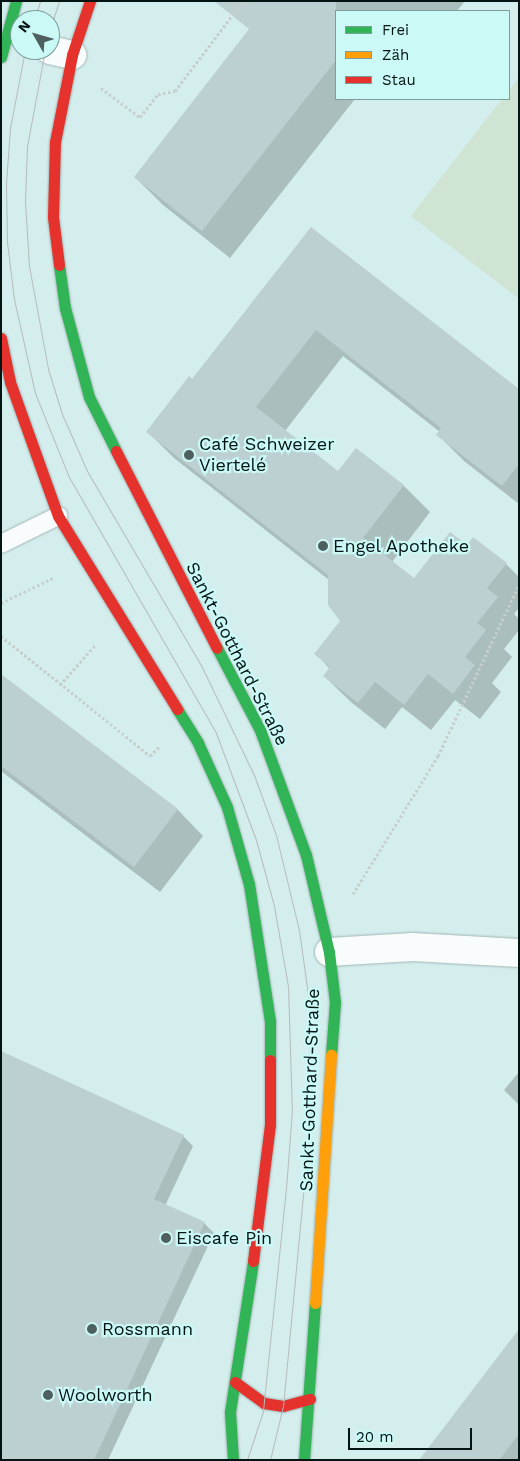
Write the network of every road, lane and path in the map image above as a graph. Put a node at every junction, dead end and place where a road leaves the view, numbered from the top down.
1 (16, 1) edge
2 (90, 1) edge
3 (243, 1) edge
4 (7, 44) edge
5 (64, 57) edge
6 (1, 338) edge
7 (58, 516) junction
8 (1, 544) edge
9 (87, 562) junction
10 (519, 585) edge
11 (1, 603) edge
12 (122, 615) junction
13 (1, 636) edge
14 (60, 685) junction
15 (185, 722) junction
16 (320, 917) junction
17 (328, 952) junction
18 (519, 953) edge
19 (235, 1382) junction
20 (310, 1399) junction
21 (233, 1460) edge
22 (304, 1460) edge

1 - 4 street
2 - 5 street, Sankt-Gotthard-Straße
3 - 5 path
5 - 16 street, Sankt-Gotthard-Straße
6 - 7 street
7 - 8 lane
7 - 9 street
9 - 11 path
9 - 12 street
10 - 16 path
12 - 14 path
12 - 15 street
13 - 14 path
14 - 15 path
15 - 19 street
16 - 17 street, Sankt-Gotthard-Straße
17 - 18 street
17 - 20 street, Sankt-Gotthard-Straße
19 - 20 street
19 - 21 street
20 - 22 street, Sankt-Gotthard-Straße

